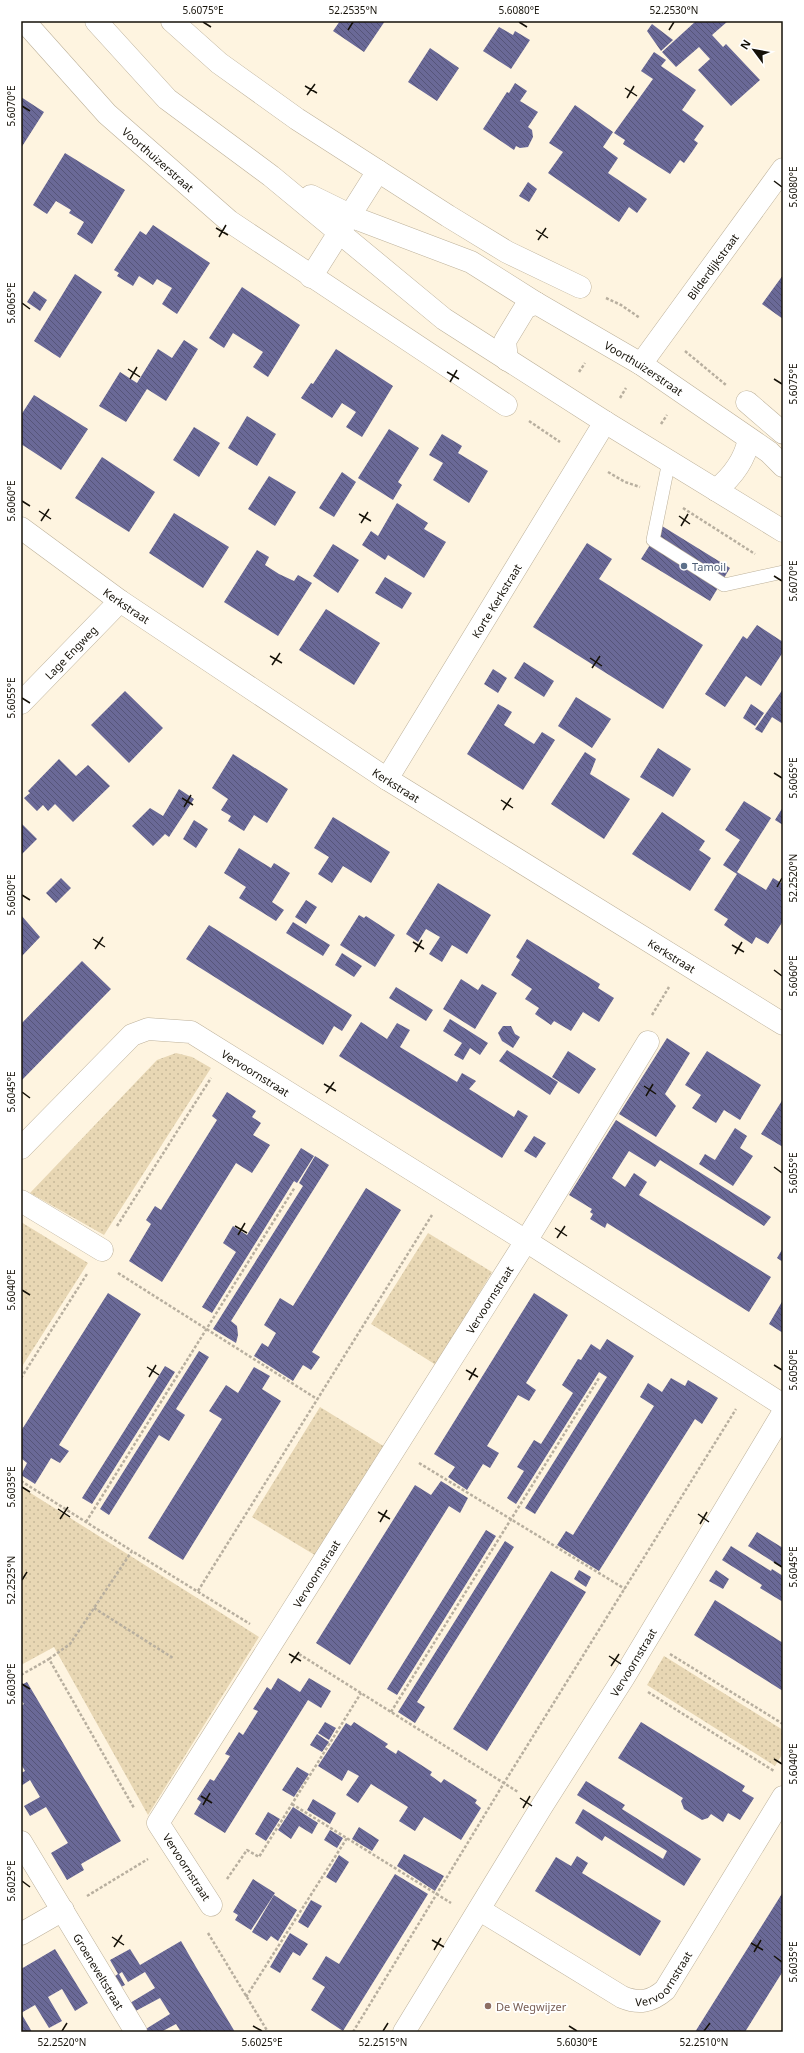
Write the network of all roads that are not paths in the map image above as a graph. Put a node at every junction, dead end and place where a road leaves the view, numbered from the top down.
1 (24, 21) edge
2 (96, 21) edge
3 (172, 21) edge
4 (783, 169) edge
5 (378, 171) junction
6 (345, 224) junction
7 (311, 277) junction
8 (580, 287) dead end
9 (536, 302) junction
10 (507, 360) junction
11 (641, 364) junction
12 (747, 402) dead end
13 (506, 405) dead end
14 (605, 422) junction
15 (783, 433) edge
16 (749, 438) junction
17 (669, 461) junction
18 (783, 466) edge
19 (716, 490) junction
20 (21, 528) edge
21 (783, 532) edge
22 (783, 572) edge
23 (120, 601) junction
24 (21, 703) edge
25 (387, 780) junction
26 (783, 1024) edge
27 (648, 1042) road end
28 (21, 1148) edge
29 (21, 1202) edge
30 (526, 1241) junction
31 (99, 1254) road end
32 (783, 1405) edge
33 (783, 1413) edge
34 (783, 1796) edge
35 (21, 1842) edge
36 (63, 1910) junction
37 (206, 1912) road end
38 (477, 1914) junction
39 (21, 1934) edge
40 (136, 2032) edge
41 (404, 2032) edge

1 - 7 street, Voorthuizerstraat
2 - 6 street, Voorthuizerstraat
3 - 5 street
4 - 11 street, Bilderdijkstraat
5 - 6 street
5 - 8 street
6 - 7 street
6 - 9 street, Voorthuizerstraat
6 - 10 street, Voorthuizerstraat
7 - 13 street, Voorthuizerstraat
9 - 10 street
9 - 11 street, Voorthuizerstraat
10 - 14 street, Voorthuizerstraat
11 - 16 street, Voorthuizerstraat
12 - 15 street
14 - 17 street, Voorthuizerstraat
14 - 25 street, Korte Kerkstraat
16 - 18 street, Voorthuizerstraat
16 - 19 street
17 - 19 street, Voorthuizerstraat
17 - 22 lane
19 - 21 street, Voorthuizerstraat
20 - 23 street, Kerkstraat
23 - 24 street, Lage Engweg
23 - 25 street, Kerkstraat
25 - 26 street, Kerkstraat
27 - 30 street, Vervoornstraat
28 - 30 street, Vervoornstraat
29 - 31 street
30 - 32 street, Vervoornstraat
30 - 37 street, Vervoornstraat
33 - 38 street, Vervoornstraat
34 - 38 street, Vervoornstraat
35 - 36 street, Groeneveltstraat
36 - 39 street
36 - 40 street, Groeneveltstraat
38 - 41 street, Vervoornstraat

